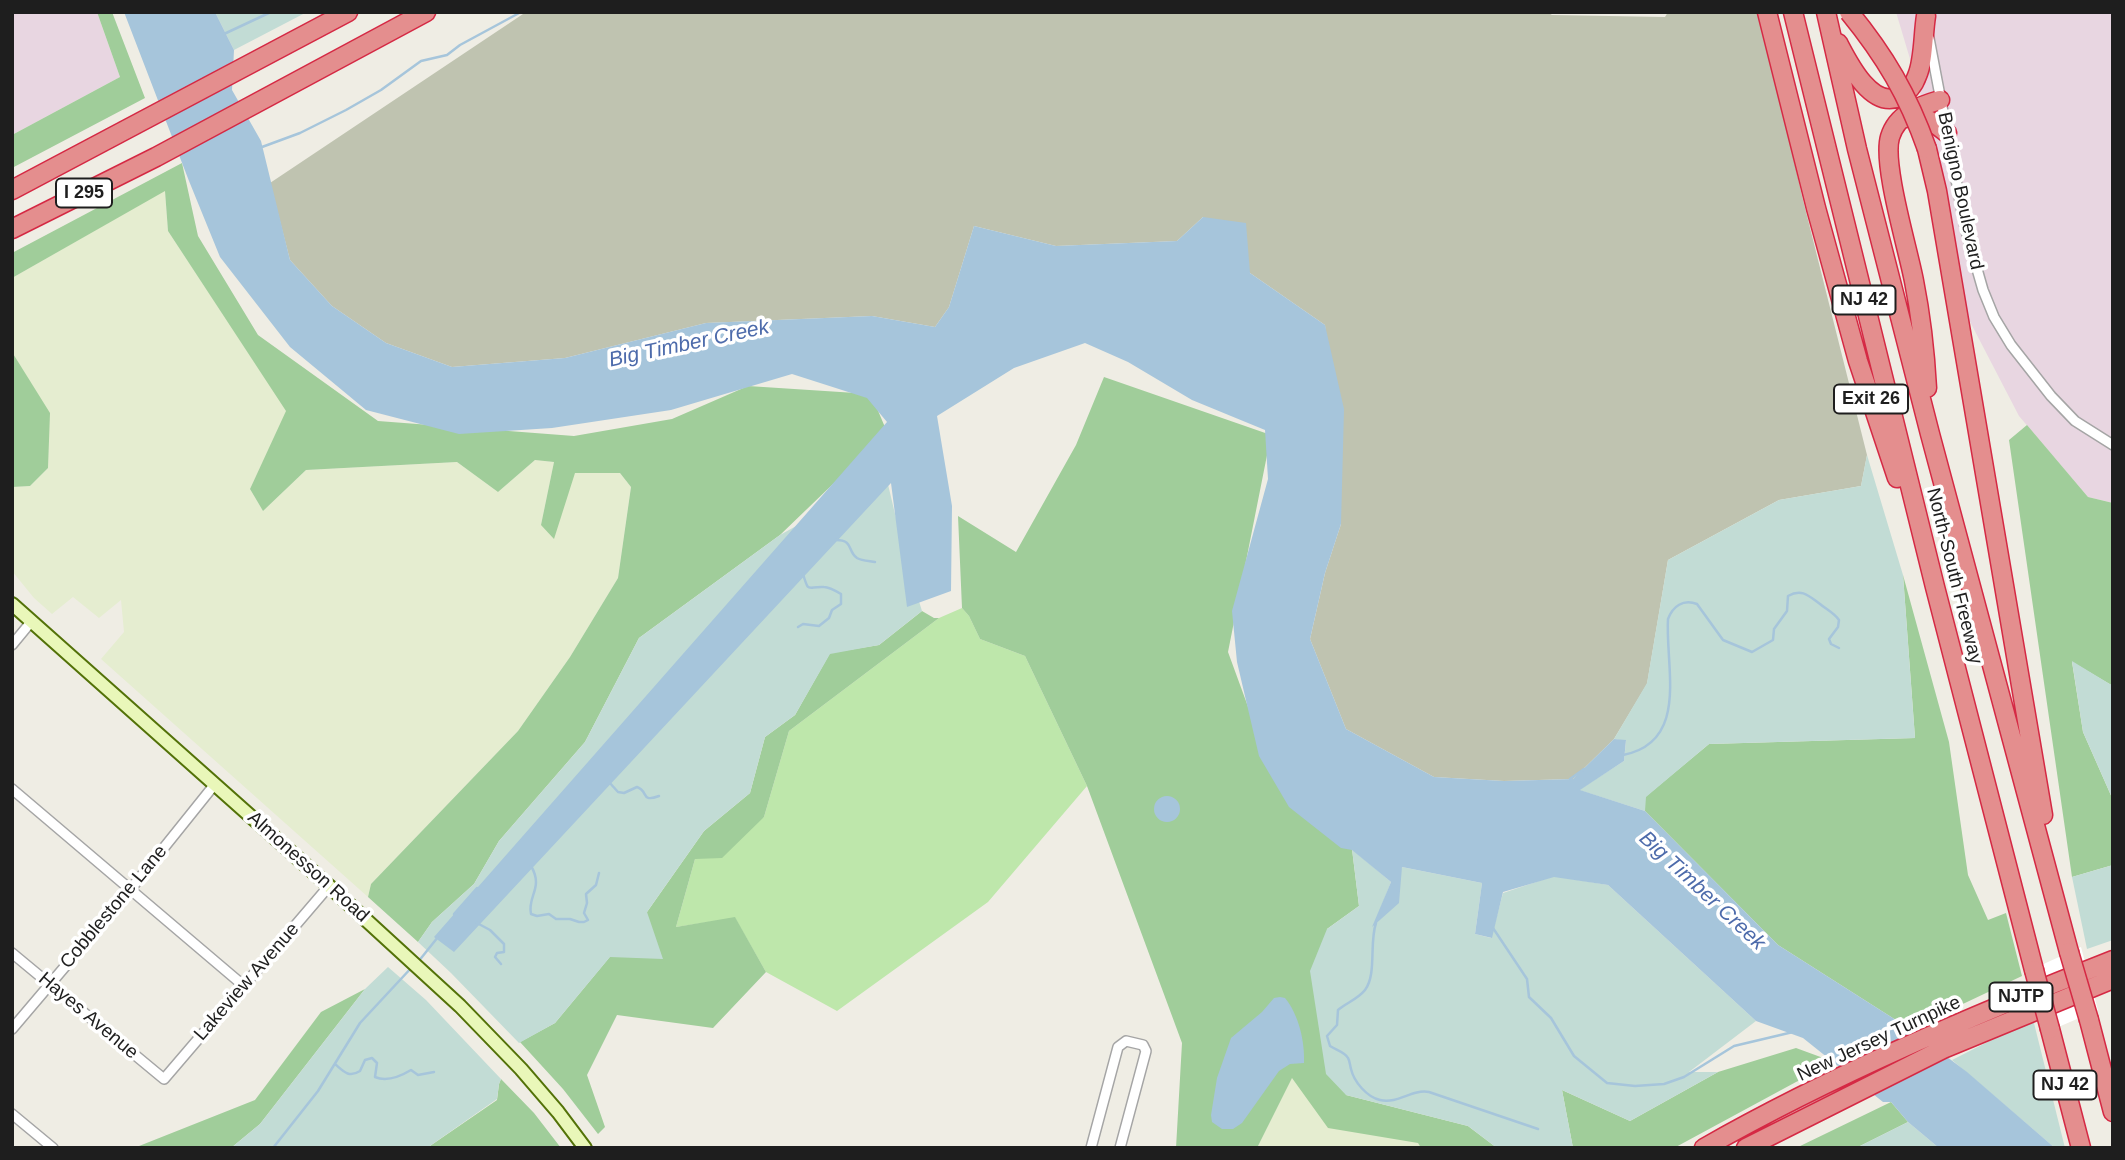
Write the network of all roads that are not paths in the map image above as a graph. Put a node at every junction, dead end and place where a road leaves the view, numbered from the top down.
1 (348, 12) edge
2 (426, 12) edge
3 (435, 12) edge
4 (1767, 12) edge
5 (1793, 12) edge
6 (1849, 12) edge
7 (1926, 14) edge
8 (1828, 20) edge
9 (346, 55) junction
10 (1939, 95) junction
11 (1898, 97) junction
12 (1902, 119) junction
13 (1947, 133) junction
14 (12, 190) edge
15 (12, 229) edge
16 (1930, 433) junction
17 (2113, 444) edge
18 (1935, 587) junction
19 (12, 604) edge
20 (31, 622) junction
21 (12, 645) edge
22 (215, 784) junction
23 (12, 789) edge
24 (329, 886) junction
25 (131, 890) junction
26 (2061, 922) junction
27 (12, 953) edge
28 (2113, 960) edge
29 (2113, 979) edge
30 (51, 984) junction
31 (244, 986) junction
32 (12, 1029) edge
33 (164, 1079) joint
34 (2113, 1112) edge
35 (12, 1114) edge
36 (2080, 1144) edge
37 (53, 1148) edge
38 (586, 1148) edge
39 (1091, 1148) edge
40 (1120, 1148) edge
41 (1704, 1148) edge
42 (1746, 1148) edge

1 - 14 highway, I 295
2 - 9 highway, I 295
3 - 9 highway
4 - 18 highway, Exit 26
5 - 18 highway, North-South Freeway / NJ 42
6 - 26 highway, bridge
7 - 10 street, Benigno Boulevard
7 - 11 highway
8 - 11 highway
8 - 16 highway, North-South Freeway / NJ 42
9 - 15 highway, I 295
10 - 11 highway
10 - 12 highway
10 - 13 street, Benigno Boulevard
12 - 13 highway
12 - 16 highway
13 - 17 street, Benigno Boulevard
16 - 26 highway, North-South Freeway / NJ 42
18 - 36 highway, North-South Freeway / NJ 42, bridge
19 - 20 main road, Almonesson Road
20 - 21 street
20 - 22 main road, Almonesson Road
22 - 24 main road, Almonesson Road
22 - 25 street, Cobblestone Lane
23 - 25 street
24 - 31 street, Lakeview Avenue
24 - 38 main road, Almonesson Road
25 - 30 street, Cobblestone Lane
25 - 31 street
26 - 34 highway, North-South Freeway / NJ 42, bridge
27 - 30 street, Hayes Avenue
28 - 41 highway, New Jersey Turnpike / NJTP
29 - 42 highway, New Jersey Turnpike / NJTP
30 - 32 street, Cobblestone Lane
30 - 33 street, Hayes Avenue
31 - 33 street, Lakeview Avenue
35 - 37 street
39 - 40 street

